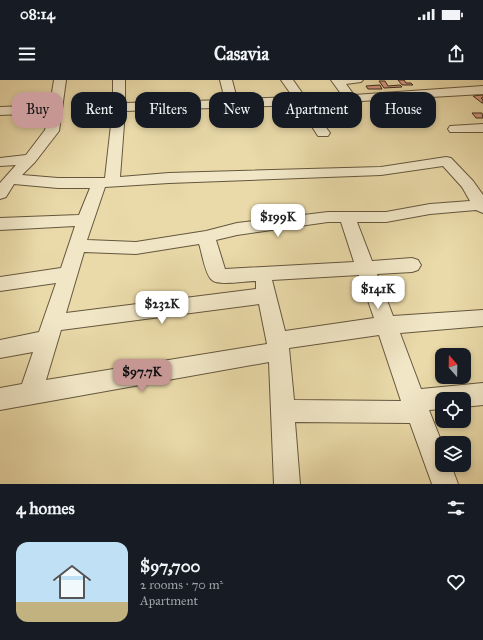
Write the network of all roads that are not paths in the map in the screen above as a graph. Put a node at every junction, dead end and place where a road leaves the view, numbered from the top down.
1 (60, 80) edge
2 (119, 80) edge
3 (226, 80) edge
4 (287, 80) edge
5 (337, 80) edge
6 (357, 80) edge
7 (424, 85) dead end
8 (483, 90) edge
9 (58, 92) edge
10 (119, 92) edge
11 (229, 92) edge
12 (296, 92) edge
13 (346, 92) edge
14 (432, 92) edge
15 (436, 94) edge
16 (209, 104) edge
17 (127, 107) edge
18 (0, 111) edge
19 (12, 111) edge
20 (52, 128) edge
21 (116, 128) edge
22 (320, 128) edge
23 (483, 128) edge
24 (454, 129) dead end
25 (323, 133) dead end
26 (30, 159) junction
27 (0, 162) edge
28 (10, 179) junction
29 (105, 182) junction
30 (0, 194) edge
31 (482, 206) edge
32 (347, 217) junction
33 (85, 220) junction
34 (0, 224) edge
35 (206, 237) junction
36 (77, 246) junction
37 (412, 265) dead end
38 (366, 267) junction
39 (68, 274) junction
40 (0, 284) edge
41 (264, 284) junction
42 (483, 318) edge
43 (387, 325) junction
44 (49, 332) junction
45 (278, 346) junction
46 (0, 349) edge
47 (483, 394) edge
48 (30, 395) junction
49 (0, 399) edge
50 (415, 407) junction
51 (283, 411) junction
52 (287, 484) edge
53 (445, 484) edge

1 - 9 street
2 - 10 street
3 - 11 street
4 - 12 street
5 - 6 street
5 - 13 street
7 - 14 street
8 - 15 street
16 - 17 street
18 - 19 street
20 - 26 street
21 - 29 street
22 - 25 street
23 - 24 street
26 - 27 street
26 - 28 street
28 - 29 street
28 - 30 street
29 - 31 street
29 - 33 street
31 - 32 street
32 - 35 street
32 - 38 street
33 - 34 street
33 - 36 street
35 - 36 street
35 - 41 street
36 - 39 street
37 - 38 street
38 - 41 street
38 - 43 street
39 - 40 street
39 - 44 street
41 - 44 street
41 - 45 street
42 - 43 street
43 - 45 street
43 - 50 street
44 - 46 street
44 - 48 street
45 - 48 street
45 - 51 street
47 - 50 street
48 - 49 street
50 - 51 street
50 - 53 street
51 - 52 street

